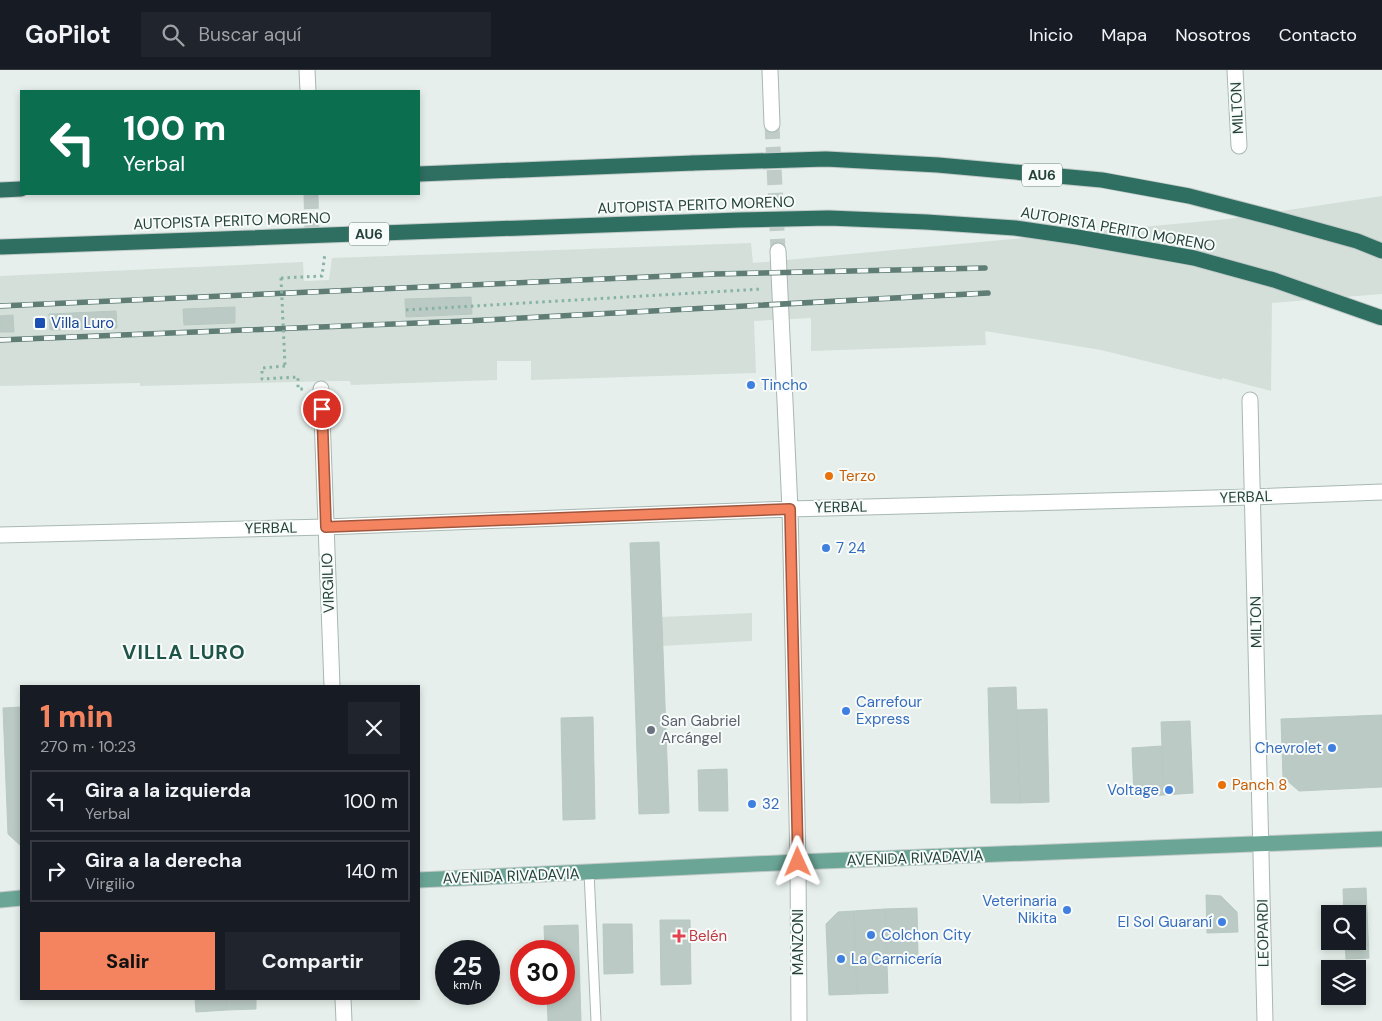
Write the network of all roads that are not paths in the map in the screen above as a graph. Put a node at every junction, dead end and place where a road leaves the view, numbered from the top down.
1 (307, 70) edge
2 (770, 70) edge
3 (1235, 70) edge
4 (308, 90) edge
5 (772, 124) tunnel mouth
6 (1239, 146) dead end
7 (420, 174) edge
8 (20, 189) edge
9 (0, 190) edge
10 (0, 247) edge
11 (778, 251) tunnel mouth
12 (1382, 251) edge
13 (1382, 318) edge
14 (321, 389) dead end
15 (1250, 400) dead end
16 (1382, 492) edge
17 (1252, 497) junction
18 (790, 509) junction
19 (326, 527) junction
20 (0, 535) edge
21 (332, 685) edge
22 (1382, 839) edge
23 (1261, 845) junction
24 (798, 862) junction
25 (589, 872) junction
26 (420, 880) edge
27 (20, 898) edge
28 (0, 900) edge
29 (343, 1000) edge
30 (344, 1021) edge
31 (596, 1021) edge
32 (799, 1021) edge
33 (1265, 1021) edge

1 - 4 street
2 - 5 street
3 - 6 street, MILTON
7 - 12 highway, AU6, bridge
8 - 9 highway
10 - 13 highway, AUTOPISTA PERITO MORENO / AU6, bridge
11 - 18 street, MANZONI
14 - 19 street, VIRGILIO
15 - 17 street, MILTON
16 - 17 street, YERBAL
17 - 18 street, YERBAL
17 - 23 street, MILTON
18 - 19 street, YERBAL
18 - 24 street, MANZONI
19 - 20 street, YERBAL
19 - 21 street, VIRGILIO
22 - 23 main road, AVENIDA RIVADAVIA
23 - 24 main road, AVENIDA RIVADAVIA
23 - 33 street, LEOPARDI
24 - 25 main road, AVENIDA RIVADAVIA
24 - 32 street, MANZONI
25 - 26 main road, AVENIDA RIVADAVIA
25 - 31 lane
27 - 28 main road
29 - 30 street

